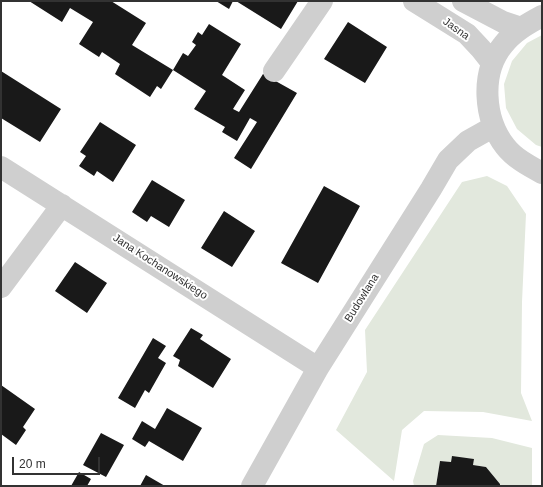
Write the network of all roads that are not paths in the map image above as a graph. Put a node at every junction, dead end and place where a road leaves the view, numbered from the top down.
1 (322, 1) edge
2 (414, 1) edge
3 (463, 1) edge
4 (542, 16) edge
5 (521, 28) junction
6 (492, 63) junction
7 (274, 71) dead end
8 (493, 127) junction
9 (1, 167) edge
10 (542, 173) edge
11 (62, 205) junction
12 (1, 287) edge
13 (318, 368) junction
14 (252, 486) edge

1 - 7 street
2 - 6 street, Jasna
3 - 5 street
4 - 5 street
5 - 6 street
6 - 8 street
8 - 10 street
8 - 13 street, Budowlana
9 - 11 street, Jana Kochanowskiego
11 - 12 street
11 - 13 street, Jana Kochanowskiego
13 - 14 street, Budowlana

